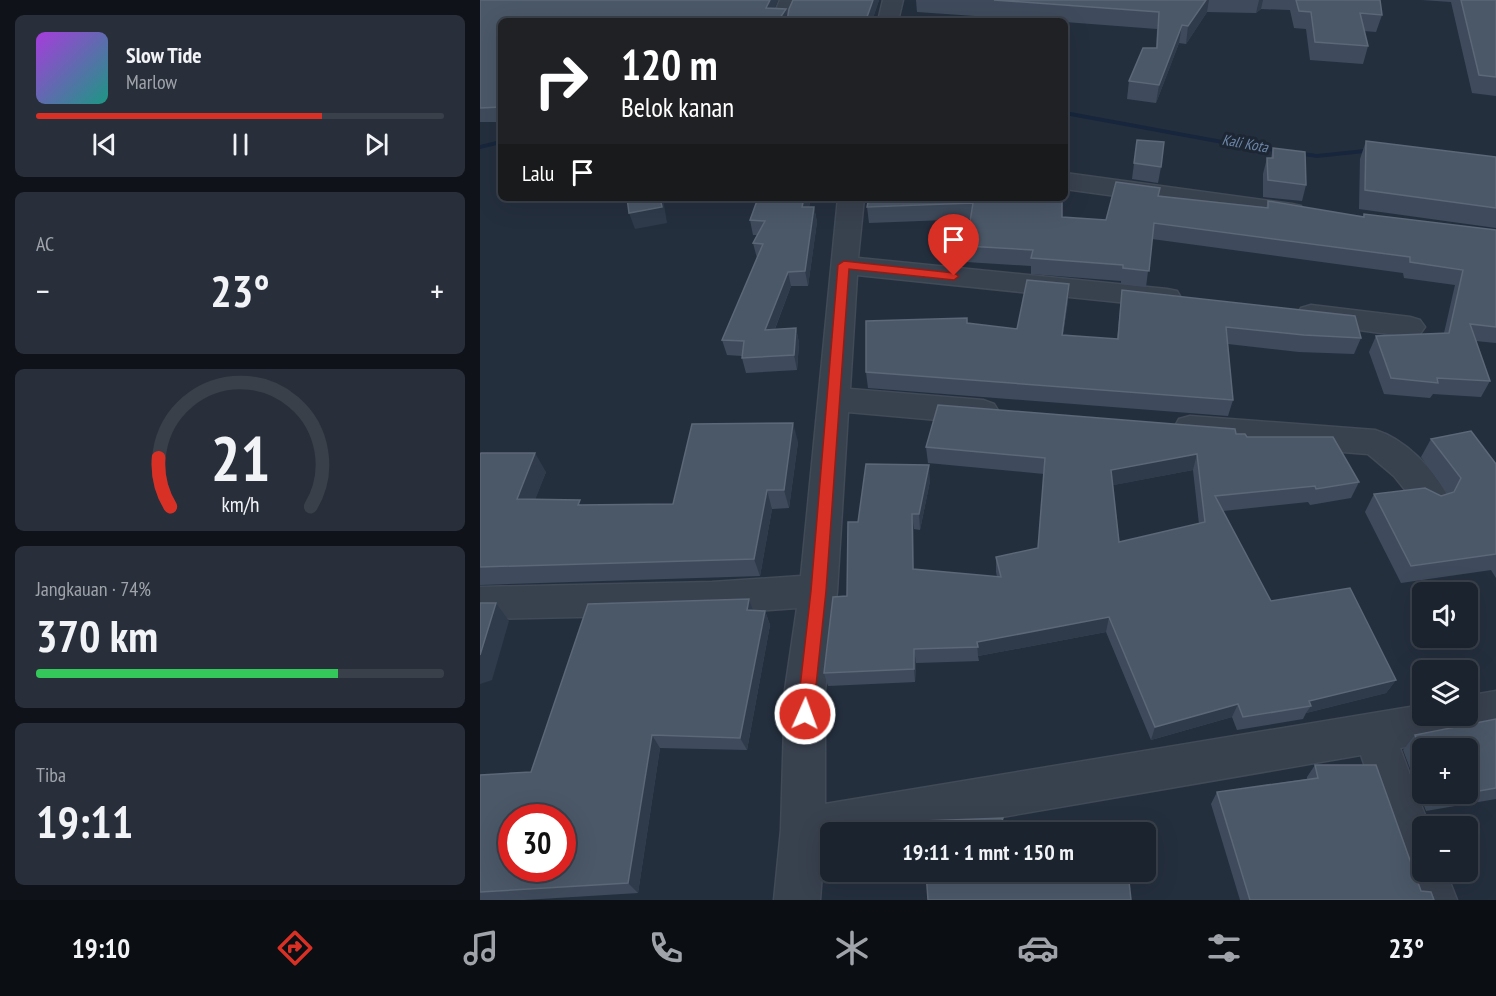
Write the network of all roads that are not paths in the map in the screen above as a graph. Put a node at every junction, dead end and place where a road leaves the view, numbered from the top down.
1 (790, 0) edge
2 (893, 0) edge
3 (782, 18) edge
4 (889, 18) edge
5 (1068, 181) edge
6 (851, 201) edge
7 (1312, 215) edge
8 (844, 265) junction
9 (1198, 302) edge
10 (1281, 312) edge
11 (1410, 327) dead end
12 (833, 399) junction
13 (1007, 414) edge
14 (1160, 426) edge
15 (1431, 497) edge
16 (818, 591) junction
17 (480, 603) edge
18 (1496, 710) edge
19 (1374, 734) junction
20 (803, 830) junction
21 (1412, 839) edge
22 (1428, 882) edge
23 (797, 900) edge
24 (1434, 900) edge

1 - 3 street
2 - 4 street
5 - 7 street
6 - 8 street
8 - 9 street
8 - 12 street
10 - 11 street
12 - 13 street
12 - 16 street
14 - 15 street
16 - 17 street
16 - 20 street
18 - 19 street
19 - 20 street
19 - 21 street
20 - 23 street
22 - 24 street

